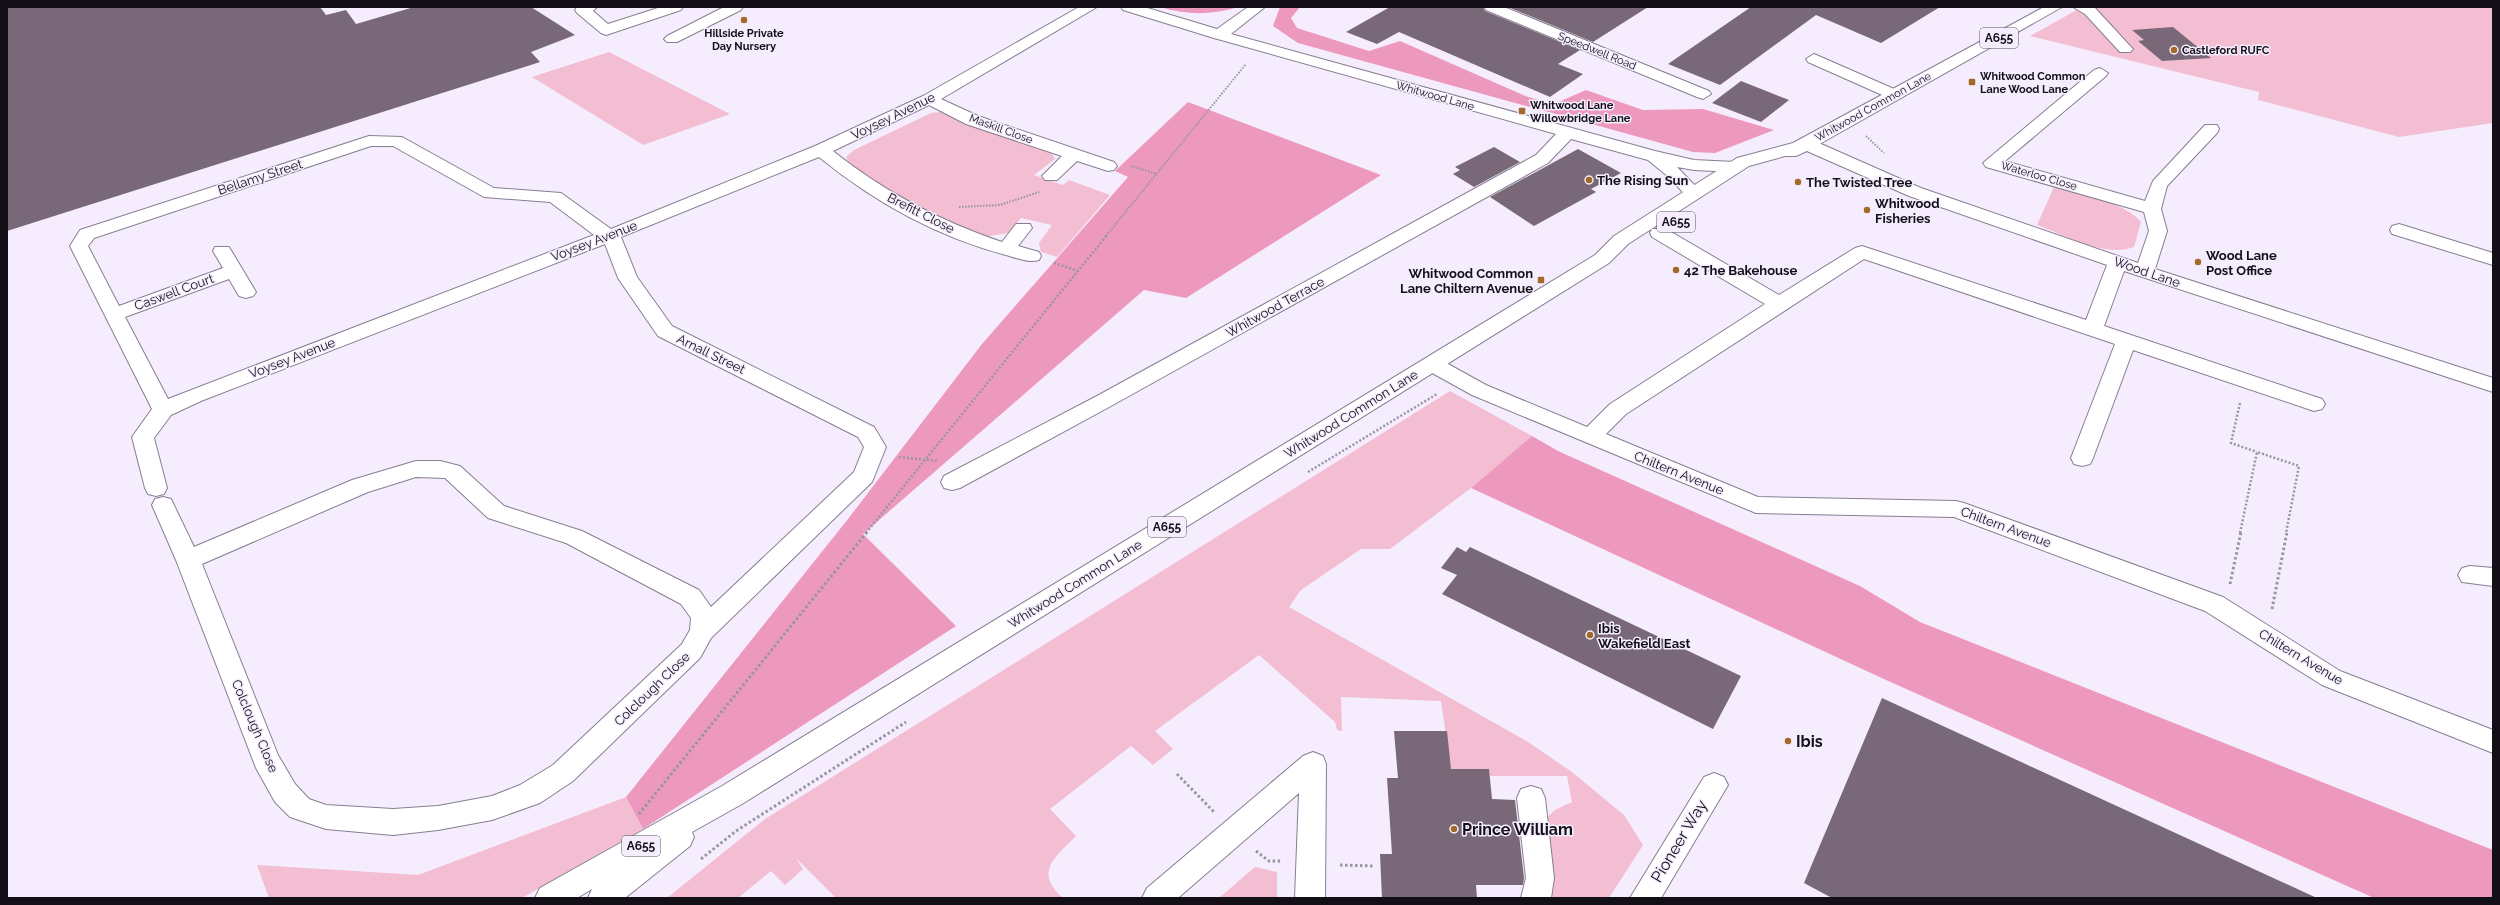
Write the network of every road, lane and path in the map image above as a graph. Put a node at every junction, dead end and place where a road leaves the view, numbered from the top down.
1 (590, 7) edge
2 (676, 7) edge
3 (736, 7) edge
4 (1090, 7) edge
5 (1128, 7) edge
6 (1258, 7) edge
7 (1490, 7) edge
8 (2054, 7) edge
9 (2080, 7) edge
10 (1219, 35) junction
11 (672, 39) dead end
12 (1260, 46) junction
13 (2124, 50) dead end
14 (1814, 59) dead end
15 (2100, 74) dead end
16 (1703, 94) dead end
17 (1895, 95) junction
18 (929, 99) junction
19 (2211, 129) dead end
20 (1567, 133) junction
21 (1804, 145) junction
22 (821, 150) junction
23 (1074, 155) junction
24 (1652, 156) junction
25 (1108, 166) dead end
26 (1740, 172) junction
27 (1675, 174) junction
28 (1051, 176) joint
29 (1715, 180) junction
30 (1693, 194) junction
31 (957, 206) dead end
32 (2152, 209) junction
33 (1023, 228) dead end
34 (2399, 230) dead end
35 (1659, 233) junction
36 (611, 235) junction
37 (1006, 249) junction
38 (222, 251) dead end
39 (1032, 256) dead end
40 (1602, 259) junction
41 (2493, 259) edge
42 (2118, 262) junction
43 (234, 271) junction
44 (2145, 272) junction
45 (246, 292) dead end
46 (1778, 304) junction
47 (115, 314) junction
48 (2093, 329) junction
49 (2126, 341) junction
50 (1432, 364) junction
51 (1460, 380) junction
52 (2246, 381) junction
53 (2493, 385) edge
54 (2314, 404) dead end
55 (163, 410) junction
56 (1591, 436) junction
57 (2257, 452) junction
58 (2082, 458) dead end
59 (952, 473) dead end
60 (1306, 473) dead end
61 (160, 496) joint
62 (188, 560) junction
63 (2470, 575) dead end
64 (2493, 577) edge
65 (2224, 610) junction
66 (702, 631) junction
67 (2267, 637) junction
68 (911, 720) dead end
69 (2493, 742) edge
70 (1714, 785) dead end
71 (732, 795) junction
72 (1531, 798) dead end
73 (638, 815) dead end
74 (700, 860) dead end
75 (550, 898) edge
76 (603, 898) edge
77 (1157, 898) edge
78 (1310, 898) edge
79 (1536, 898) edge
80 (1645, 898) edge

1 - 2 street
3 - 11 street
4 - 18 street, Voysey Avenue
5 - 10 street, Whitwood Lane
6 - 10 street
7 - 16 street, Speedwell Road
8 - 17 street, Whitwood Common Lane / A655
9 - 13 street
10 - 12 street, Whitwood Lane
12 - 20 street, Whitwood Lane
12 - 73 path
14 - 17 street
15 - 32 street, Waterloo Close
17 - 21 street, Whitwood Common Lane / A655
18 - 22 street, Voysey Avenue
18 - 23 street, Maskill Close
19 - 32 street
20 - 24 street, Whitwood Lane
20 - 59 street, Whitwood Terrace
21 - 26 street, Whitwood Common Lane / A655
21 - 42 street, Wood Lane
22 - 36 street, Voysey Avenue
22 - 37 street, Brefitt Close
23 - 25 street, Maskill Close
23 - 28 street
24 - 26 street, Whitwood Lane
24 - 27 street, Whitwood Lane
26 - 29 street
26 - 35 street, Whitwood Common Lane / A655
27 - 29 street
27 - 30 street, Whitwood Lane
28 - 31 path
29 - 30 street, Whitwood Common Lane / A655
30 - 40 street, Whitwood Common Lane / A655
32 - 44 street
33 - 37 street
34 - 41 street
35 - 40 street, Whitwood Common Lane / A655
35 - 46 street
36 - 47 street, Bellamy Street
36 - 55 street, Voysey Avenue
36 - 66 street, Arnall Street
37 - 39 street, Brefitt Close
38 - 43 street
40 - 50 street, Whitwood Common Lane / A655
42 - 44 street, Wood Lane
42 - 48 street
43 - 45 street
43 - 47 street, Caswell Court
44 - 53 street, Wood Lane
46 - 48 street
46 - 56 street
47 - 55 street, Bellamy Street
48 - 49 street
49 - 52 street
49 - 58 street
50 - 51 street, Chiltern Avenue
50 - 71 street, Whitwood Common Lane / A655
51 - 56 street, Chiltern Avenue
51 - 60 path
52 - 54 street
52 - 57 path
55 - 61 street, Voysey Avenue
56 - 65 street, Chiltern Avenue
57 - 65 path
57 - 67 path
61 - 62 street, Colclough Close
62 - 66 street
62 - 66 street, Colclough Close
63 - 64 street
65 - 67 street, Chiltern Avenue
67 - 69 street, Chiltern Avenue
68 - 74 path
70 - 80 street, Pioneer Way
71 - 75 street, Whitwood Common Lane / A655
71 - 76 street, Whitwood Common Lane / A655
72 - 79 street
77 - 78 street

